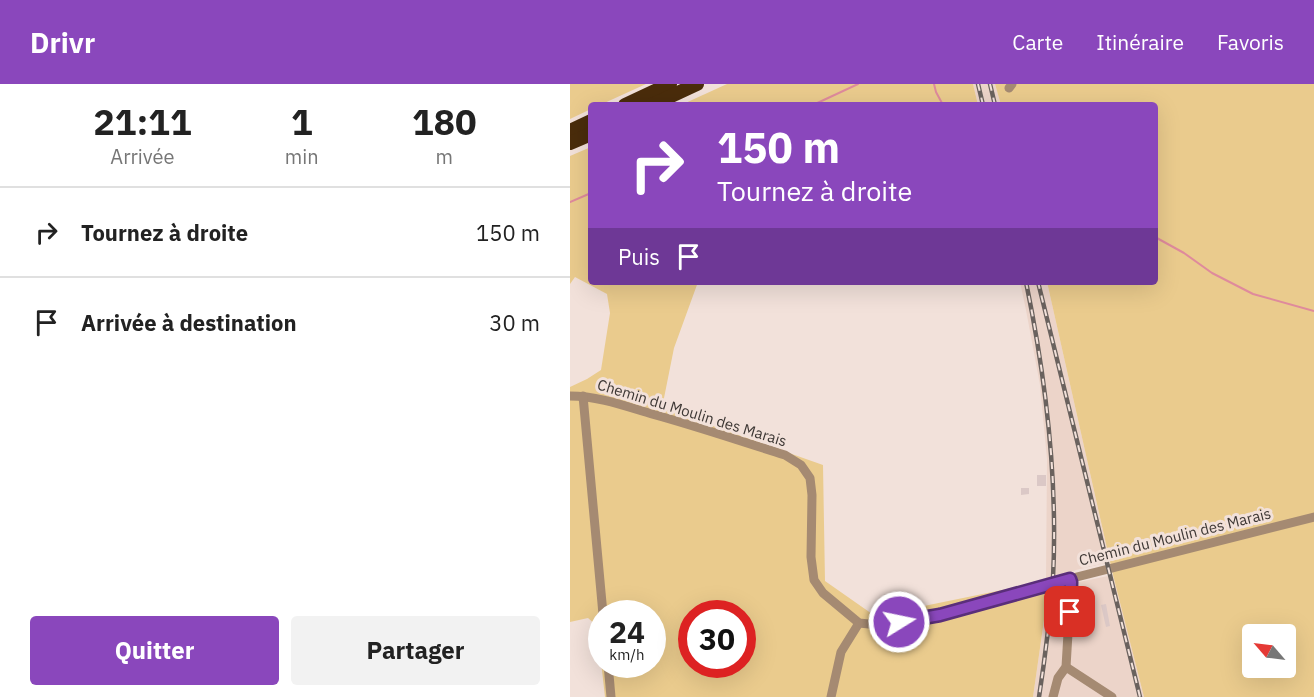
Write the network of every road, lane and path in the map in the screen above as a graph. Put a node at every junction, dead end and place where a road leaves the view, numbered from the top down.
1 (670, 84) edge
2 (697, 84) edge
3 (631, 102) edge
4 (658, 102) edge
5 (588, 122) edge
6 (570, 131) edge
7 (588, 135) edge
8 (570, 143) edge
9 (570, 396) edge
10 (583, 396) junction
11 (1314, 517) edge
12 (1070, 579) junction
13 (602, 600) edge
14 (859, 623) junction
15 (1066, 667) junction
16 (609, 678) edge
17 (611, 697) edge
18 (831, 697) edge
19 (1053, 697) edge
20 (1112, 697) edge

1 - 3 highway
2 - 4 highway
5 - 6 highway
7 - 8 highway
9 - 10 street, Chemin du Moulin des Marais
10 - 13 street
10 - 14 street, Chemin du Moulin des Marais
11 - 12 street, Chemin du Moulin des Marais
12 - 14 street, Chemin du Moulin des Marais
12 - 15 street
14 - 18 street
15 - 19 street
15 - 20 street
16 - 17 street

